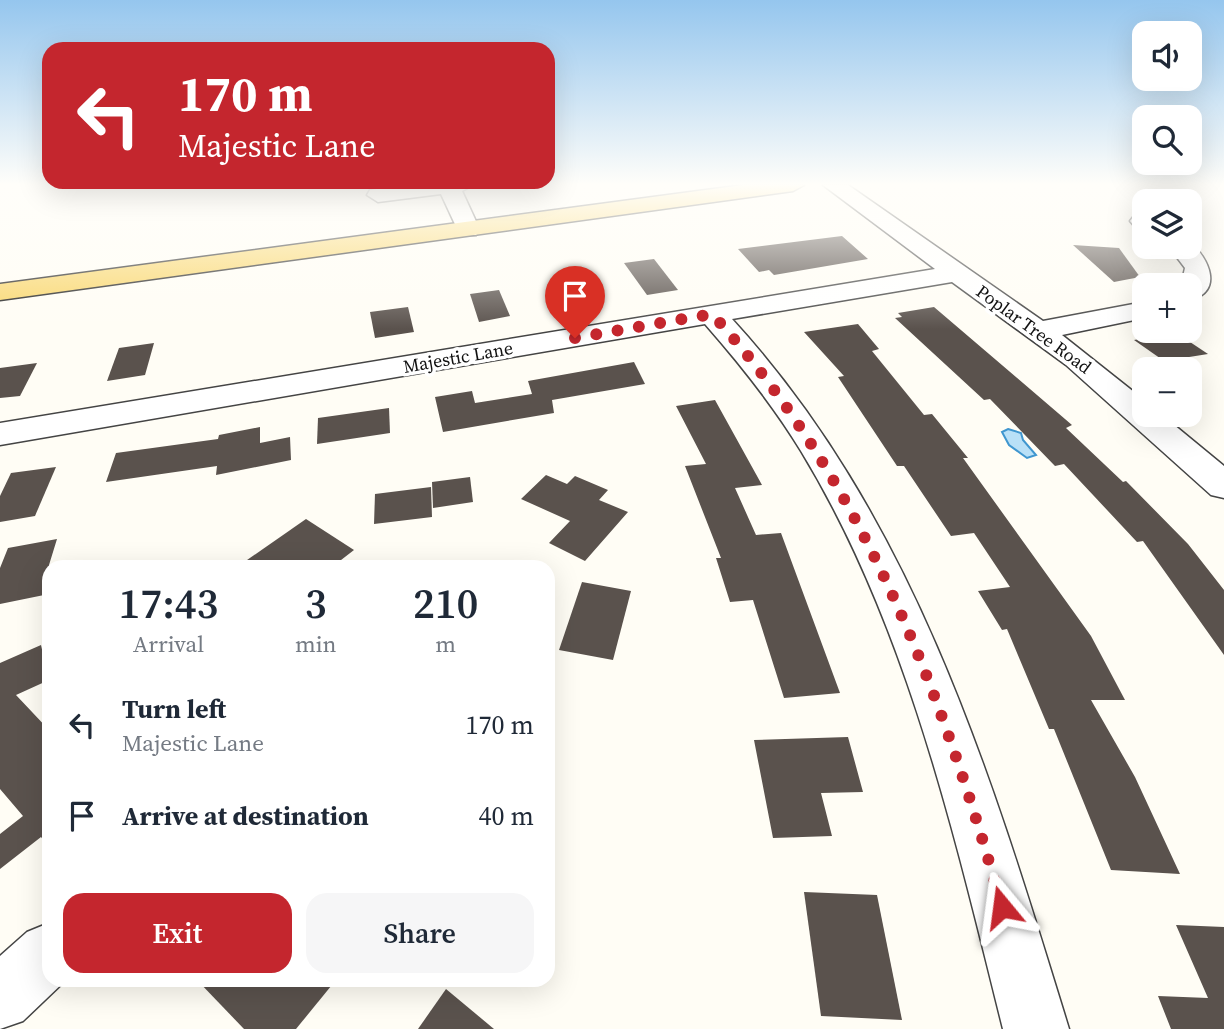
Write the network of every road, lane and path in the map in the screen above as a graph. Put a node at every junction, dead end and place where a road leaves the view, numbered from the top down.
1 (378, 233) edge
2 (398, 233) edge
3 (902, 233) edge
4 (957, 273) junction
5 (0, 276) edge
6 (0, 292) edge
7 (1132, 312) edge
8 (712, 314) junction
9 (1037, 331) junction
10 (0, 435) edge
11 (1224, 486) edge
12 (42, 960) edge
13 (0, 998) edge
14 (0, 1019) edge
15 (7, 1029) edge
16 (1036, 1029) edge

1 - 5 main road
2 - 6 main road
3 - 4 street, Poplar Tree Road
4 - 8 street, Majestic Lane
4 - 9 street, Poplar Tree Road
7 - 9 street
8 - 10 street, Majestic Lane
8 - 16 street
9 - 11 street, Poplar Tree Road
12 - 13 street
14 - 15 street

